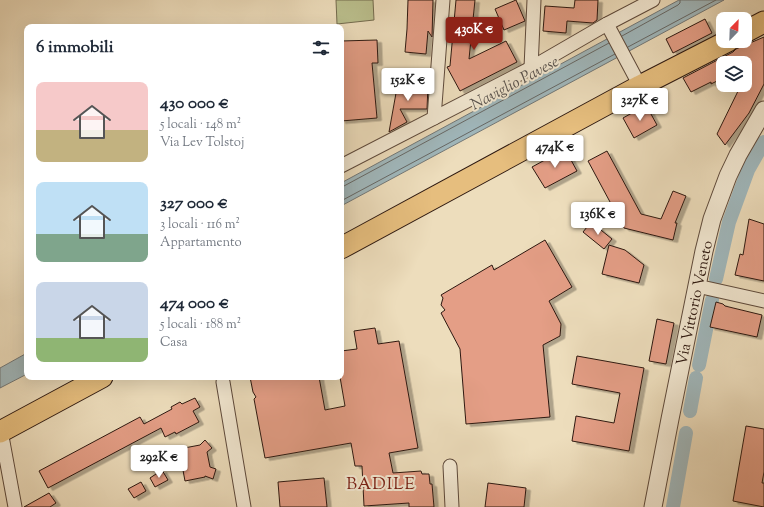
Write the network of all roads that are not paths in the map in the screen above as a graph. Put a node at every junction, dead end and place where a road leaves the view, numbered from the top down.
1 (443, 0) edge
2 (534, 0) edge
3 (653, 0) edge
4 (764, 22) edge
5 (609, 28) junction
6 (752, 28) edge
7 (716, 47) edge
8 (531, 68) junction
9 (640, 86) junction
10 (764, 110) edge
11 (434, 118) junction
12 (344, 164) edge
13 (344, 246) edge
14 (697, 286) junction
15 (764, 301) edge
16 (96, 380) edge
17 (223, 382) dead end
18 (0, 432) edge
19 (450, 466) dead end
20 (15, 507) edge
21 (244, 507) edge
22 (452, 507) edge
23 (654, 507) edge

1 - 11 street
2 - 8 street
3 - 5 street
4 - 6 main road
5 - 8 street
5 - 9 street
7 - 9 main road
8 - 11 street
9 - 13 main road
10 - 14 street, Via Vittorio Veneto
11 - 12 street
14 - 15 street
14 - 23 street, Via Vittorio Veneto
16 - 18 main road
17 - 21 street
18 - 20 street
19 - 22 street

